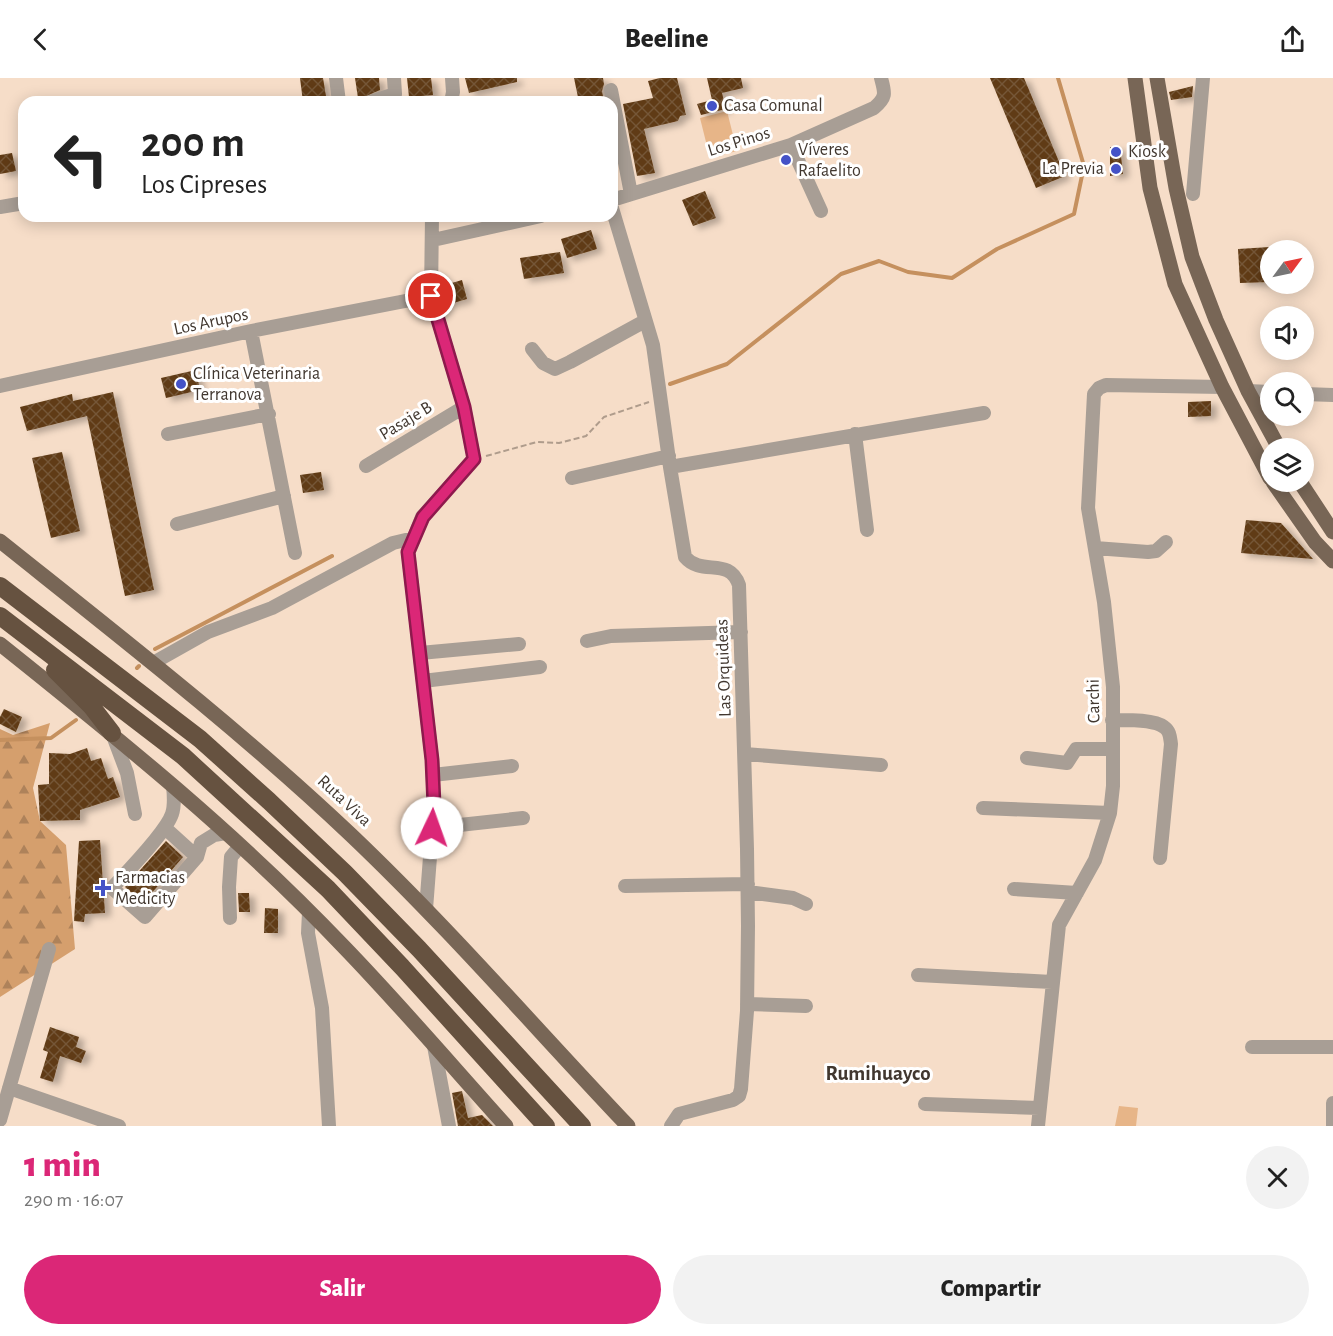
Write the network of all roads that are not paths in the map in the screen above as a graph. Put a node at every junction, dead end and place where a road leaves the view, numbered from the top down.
1 (336, 78) edge
2 (394, 78) edge
3 (452, 78) edge
4 (881, 78) edge
5 (1135, 78) edge
6 (1157, 78) edge
7 (1203, 78) edge
8 (611, 90) dead end
9 (338, 96) edge
10 (389, 96) edge
11 (452, 96) edge
12 (612, 96) edge
13 (618, 126) edge
14 (791, 145) junction
15 (631, 194) junction
16 (1193, 194) dead end
17 (618, 198) edge
18 (18, 204) edge
19 (0, 207) edge
20 (821, 211) dead end
21 (432, 222) edge
22 (514, 222) edge
23 (616, 222) edge
24 (433, 240) junction
25 (431, 296) junction
26 (645, 321) junction
27 (251, 331) junction
28 (532, 350) dead end
29 (0, 386) edge
30 (1222, 387) junction
31 (1248, 391) junction
32 (1260, 392) edge
33 (1314, 394) edge
34 (1333, 395) edge
35 (464, 407) junction
36 (984, 413) dead end
37 (269, 414) junction
38 (168, 434) dead end
39 (855, 434) junction
40 (1274, 438) edge
41 (1260, 458) edge
42 (669, 462) junction
43 (366, 466) dead end
44 (572, 478) dead end
45 (1280, 492) edge
46 (1307, 492) edge
47 (284, 496) junction
48 (177, 524) dead end
49 (867, 530) dead end
50 (1333, 532) edge
51 (414, 538) junction
52 (0, 541) edge
53 (1166, 542) dead end
54 (1095, 548) junction
55 (295, 553) dead end
56 (1333, 561) edge
57 (0, 586) edge
58 (4, 619) edge
59 (741, 632) junction
60 (587, 641) dead end
61 (0, 644) edge
62 (519, 644) dead end
63 (420, 653) junction
64 (153, 663) junction
65 (540, 667) dead end
66 (423, 681) junction
67 (1112, 720) junction
68 (112, 733) junction
69 (1113, 749) junction
70 (745, 754) junction
71 (1027, 759) dead end
72 (881, 765) dead end
73 (512, 766) dead end
74 (433, 775) junction
75 (173, 786) junction
76 (983, 808) dead end
77 (1110, 813) junction
78 (135, 814) dead end
79 (523, 818) dead end
80 (165, 828) junction
81 (432, 828) junction
82 (226, 833) junction
83 (240, 846) junction
84 (197, 857) junction
85 (1161, 858) dead end
86 (626, 886) dead end
87 (748, 888) junction
88 (1014, 889) dead end
89 (1077, 893) junction
90 (806, 904) dead end
91 (426, 909) junction
92 (309, 912) junction
93 (230, 918) dead end
94 (49, 949) dead end
95 (918, 975) dead end
96 (1052, 982) junction
97 (747, 1004) junction
98 (806, 1006) dead end
99 (434, 1046) junction
100 (1252, 1047) dead end
101 (1333, 1047) edge
102 (9, 1088) junction
103 (1333, 1103) edge
104 (925, 1104) dead end
105 (1040, 1108) junction
106 (0, 1120) edge
107 (119, 1126) edge
108 (330, 1126) edge
109 (448, 1126) edge
110 (506, 1126) edge
111 (546, 1126) edge
112 (582, 1126) edge
113 (628, 1126) edge
114 (671, 1126) edge
115 (1038, 1126) edge
116 (1333, 1126) edge

1 - 9 street
2 - 10 street
3 - 11 street
4 - 14 street, Los Pinos
5 - 30 main road
6 - 31 main road
7 - 16 street
8 - 12 street
13 - 15 street
14 - 15 street, Los Pinos
14 - 20 street
15 - 17 street, Los Pinos
18 - 19 street
21 - 24 street
22 - 24 street
23 - 26 street, Las Orquideas
24 - 25 street
25 - 27 street, Los Arupos
25 - 35 street
26 - 28 street
26 - 42 street, Las Orquideas
27 - 29 street, Los Arupos
27 - 37 street
30 - 41 main road
30 - 54 street, Carchi
31 - 32 street
31 - 40 main road
33 - 34 street
35 - 43 street, Pasaje B
35 - 51 street
36 - 39 street
37 - 38 street
37 - 47 street
39 - 42 street
39 - 49 street
42 - 44 street
42 - 59 street, Las Orquideas
45 - 56 main road
46 - 50 main road
47 - 48 street
47 - 55 street
51 - 63 street
51 - 64 street
52 - 64 main road, Ruta Viva
53 - 54 street
54 - 67 street, Carchi
57 - 112 highway
58 - 68 highway
58 - 111 highway
59 - 60 street
59 - 70 street, Las Orquideas
61 - 68 main road
62 - 63 street
63 - 66 street
64 - 91 main road, Ruta Viva
65 - 66 street
66 - 74 street
67 - 69 street, Carchi
67 - 85 street
68 - 75 main road
68 - 78 street
69 - 71 street
69 - 77 street, Carchi
70 - 72 street
70 - 87 street, Las Orquideas
73 - 74 street
74 - 81 street
75 - 80 street
75 - 82 main road
76 - 77 street
77 - 89 street, Carchi
79 - 81 street
80 - 84 street
80 - 84 street
81 - 91 street
82 - 83 main road
82 - 84 street
83 - 92 main road
83 - 93 street
86 - 87 street
87 - 90 street
87 - 97 street, Las Orquideas
88 - 89 street
89 - 96 street, Carchi
91 - 113 main road, Ruta Viva
92 - 99 main road
92 - 108 street
94 - 102 street
95 - 96 street
96 - 105 street, Carchi
97 - 98 street
97 - 114 street, Las Orquideas
99 - 109 street
99 - 110 main road
100 - 101 street
102 - 106 street
102 - 107 street
103 - 116 street
104 - 105 street
105 - 115 street, Carchi

